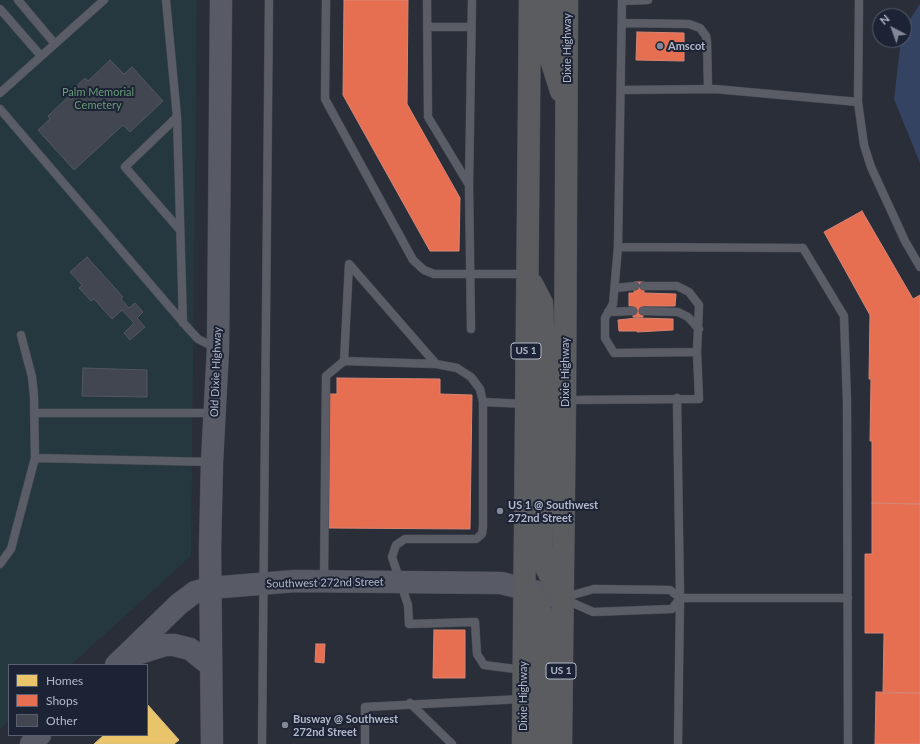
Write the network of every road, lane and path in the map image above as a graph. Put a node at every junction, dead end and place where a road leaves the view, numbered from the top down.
1 (18, 0) edge
2 (104, 0) edge
3 (166, 0) edge
4 (221, 0) edge
5 (269, 0) edge
6 (326, 0) edge
7 (427, 0) edge
8 (472, 0) edge
9 (530, 0) edge
10 (548, 0) edge
11 (567, 0) edge
12 (622, 0) edge
13 (648, 0) edge
14 (859, 0) edge
15 (0, 9) edge
16 (622, 23) junction
17 (427, 27) junction
18 (471, 27) junction
19 (55, 44) junction
20 (41, 56) junction
21 (708, 89) junction
22 (621, 90) junction
23 (0, 93) edge
24 (858, 102) junction
25 (566, 105) junction
26 (0, 109) edge
27 (177, 117) junction
28 (469, 185) junction
29 (180, 230) junction
30 (618, 247) junction
31 (920, 267) edge
32 (471, 274) junction
33 (527, 274) junction
34 (635, 286) dead end
35 (644, 286) dead end
36 (615, 288) junction
37 (633, 311) dead end
38 (643, 311) dead end
39 (608, 312) junction
40 (183, 322) junction
41 (471, 329) dead end
42 (698, 329) junction
43 (21, 335) dead end
44 (218, 349) junction
45 (697, 352) junction
46 (344, 361) junction
47 (436, 364) junction
48 (677, 398) junction
49 (565, 400) junction
50 (483, 402) junction
51 (526, 404) junction
52 (35, 413) junction
53 (215, 413) junction
54 (35, 458) junction
55 (212, 462) junction
56 (0, 564) edge
57 (324, 582) junction
58 (401, 582) junction
59 (263, 583) junction
60 (210, 588) junction
61 (525, 588) junction
62 (562, 598) junction
63 (680, 598) junction
64 (848, 598) junction
65 (120, 661) edge
66 (211, 666) junction
67 (524, 671) junction
68 (523, 699) junction
69 (410, 703) junction
70 (39, 736) edge
71 (30, 744) edge
72 (212, 744) edge
73 (262, 744) edge
74 (365, 744) edge
75 (452, 744) edge
76 (523, 744) edge
77 (544, 744) edge
78 (561, 744) edge
79 (678, 744) edge
80 (848, 744) edge

1 - 19 lane
2 - 19 lane
3 - 27 lane
4 - 44 street, Old Dixie Highway
5 - 59 lane
6 - 32 lane
7 - 17 lane
8 - 18 lane
9 - 33 highway, Dixie Highway / US 1
10 - 25 highway
11 - 25 highway, Dixie Highway / US 1
12 - 13 lane
12 - 16 lane
14 - 24 lane
15 - 20 lane
16 - 21 lane
16 - 22 lane
17 - 18 lane
17 - 28 lane
18 - 28 lane
19 - 20 lane
20 - 23 lane
21 - 22 lane
21 - 24 lane
22 - 30 lane
24 - 31 lane
25 - 49 highway, Dixie Highway / US 1
26 - 40 lane
27 - 29 lane
27 - 29 lane
28 - 32 lane
29 - 40 lane
30 - 36 lane
30 - 64 lane
32 - 33 lane
32 - 41 lane
33 - 51 highway, Dixie Highway / US 1
33 - 62 highway
34 - 36 lane
35 - 42 lane
36 - 39 lane
37 - 39 lane
38 - 42 lane
39 - 45 lane
40 - 44 lane
42 - 45 lane
43 - 52 lane
44 - 53 street, Old Dixie Highway
45 - 48 lane
46 - 47 lane
46 - 47 lane
46 - 57 lane
47 - 50 lane
48 - 49 lane
48 - 63 lane
49 - 62 highway, Dixie Highway / US 1
50 - 51 lane
50 - 58 lane
51 - 61 highway, Dixie Highway / US 1
52 - 53 lane
52 - 54 lane
53 - 55 street, Old Dixie Highway
54 - 55 lane
54 - 56 lane
55 - 60 street, Old Dixie Highway
57 - 58 street, Southwest 272nd Street
57 - 59 street, Southwest 272nd Street
58 - 61 street, Southwest 272nd Street
58 - 67 lane
59 - 60 street, Southwest 272nd Street
59 - 73 lane
60 - 65 street, Southwest 272nd Street
60 - 66 street, Old Dixie Highway
61 - 62 street, Southwest 272nd Street
61 - 67 highway, Dixie Highway / US 1
61 - 77 highway
62 - 63 lane
62 - 63 lane
62 - 78 highway, Dixie Highway / US 1
63 - 64 lane
63 - 79 lane
64 - 80 lane
65 - 66 street
66 - 72 street, Old Dixie Highway
67 - 68 highway, Dixie Highway / US 1
68 - 69 lane
68 - 76 highway, Dixie Highway / US 1
69 - 74 lane
69 - 75 lane
70 - 71 street

